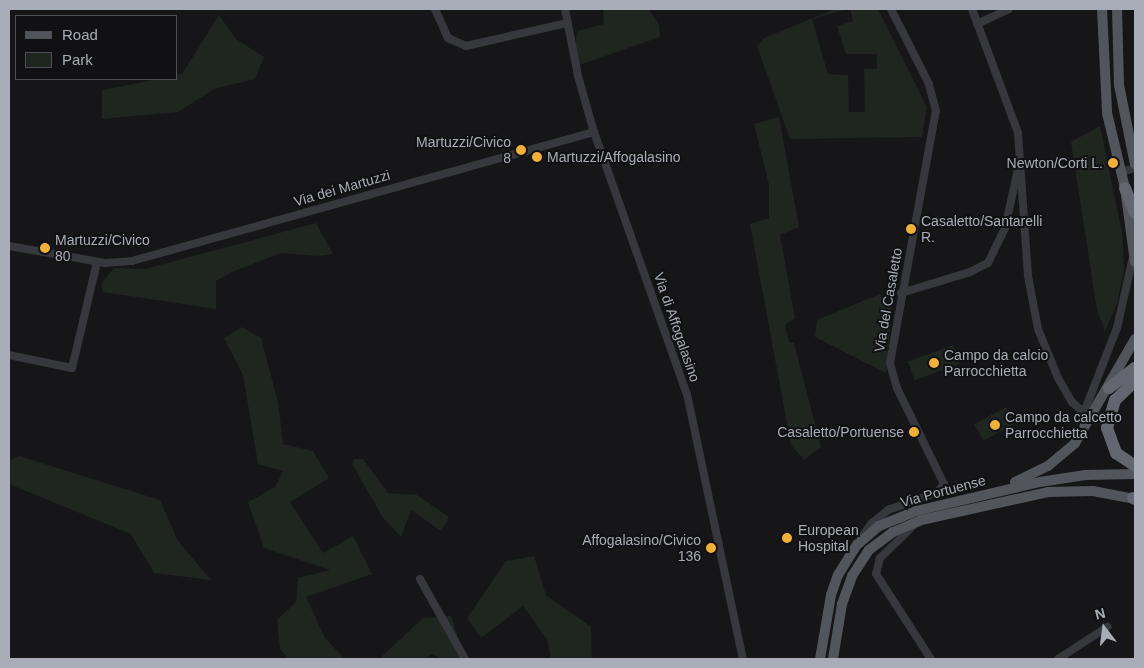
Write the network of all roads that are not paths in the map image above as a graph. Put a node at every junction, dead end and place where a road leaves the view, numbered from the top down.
1 (435, 9) edge
2 (565, 9) edge
3 (891, 9) edge
4 (972, 9) edge
5 (1009, 9) edge
6 (1102, 9) edge
7 (1117, 9) edge
8 (567, 23) junction
9 (977, 24) junction
10 (594, 132) junction
11 (1021, 159) junction
12 (1135, 166) edge
13 (1121, 172) junction
14 (1130, 186) edge
15 (1135, 213) edge
16 (1133, 245) junction
17 (9, 246) edge
18 (96, 262) junction
19 (1135, 262) edge
20 (902, 293) junction
21 (1135, 339) edge
22 (9, 355) edge
23 (1135, 368) edge
24 (1135, 380) edge
25 (1109, 388) junction
26 (1083, 412) junction
27 (1085, 429) junction
28 (1135, 466) edge
29 (1135, 474) edge
30 (986, 494) junction
31 (1135, 499) edge
32 (921, 520) junction
33 (857, 545) junction
34 (420, 579) dead end
35 (1107, 627) dead end
36 (465, 659) edge
37 (743, 659) edge
38 (820, 659) edge
39 (833, 659) edge
40 (931, 659) edge
41 (1058, 659) edge

1 - 8 street
2 - 8 street, Via di Affogalasino
3 - 20 street, Via del Casaletto
4 - 9 street
5 - 9 street
6 - 13 main road
7 - 12 main road
8 - 10 street, Via di Affogalasino
9 - 11 street
10 - 18 street, Via dei Martuzzi
10 - 37 street, Via di Affogalasino
11 - 20 street
11 - 26 street
12 - 13 street
13 - 14 main road
14 - 15 highway
14 - 16 main road
16 - 19 main road
16 - 26 street
17 - 18 street, Via dei Martuzzi
18 - 22 street
20 - 33 street, Via del Casaletto
21 - 25 main road
23 - 25 highway
24 - 28 highway
25 - 27 main road
26 - 27 street
27 - 30 main road
29 - 30 main road, Via Portuense
30 - 33 main road, Via Portuense
31 - 32 main road, Via Portuense
32 - 39 main road, Via Portuense
32 - 40 street
33 - 38 main road, Via Portuense
34 - 36 street
35 - 41 street

